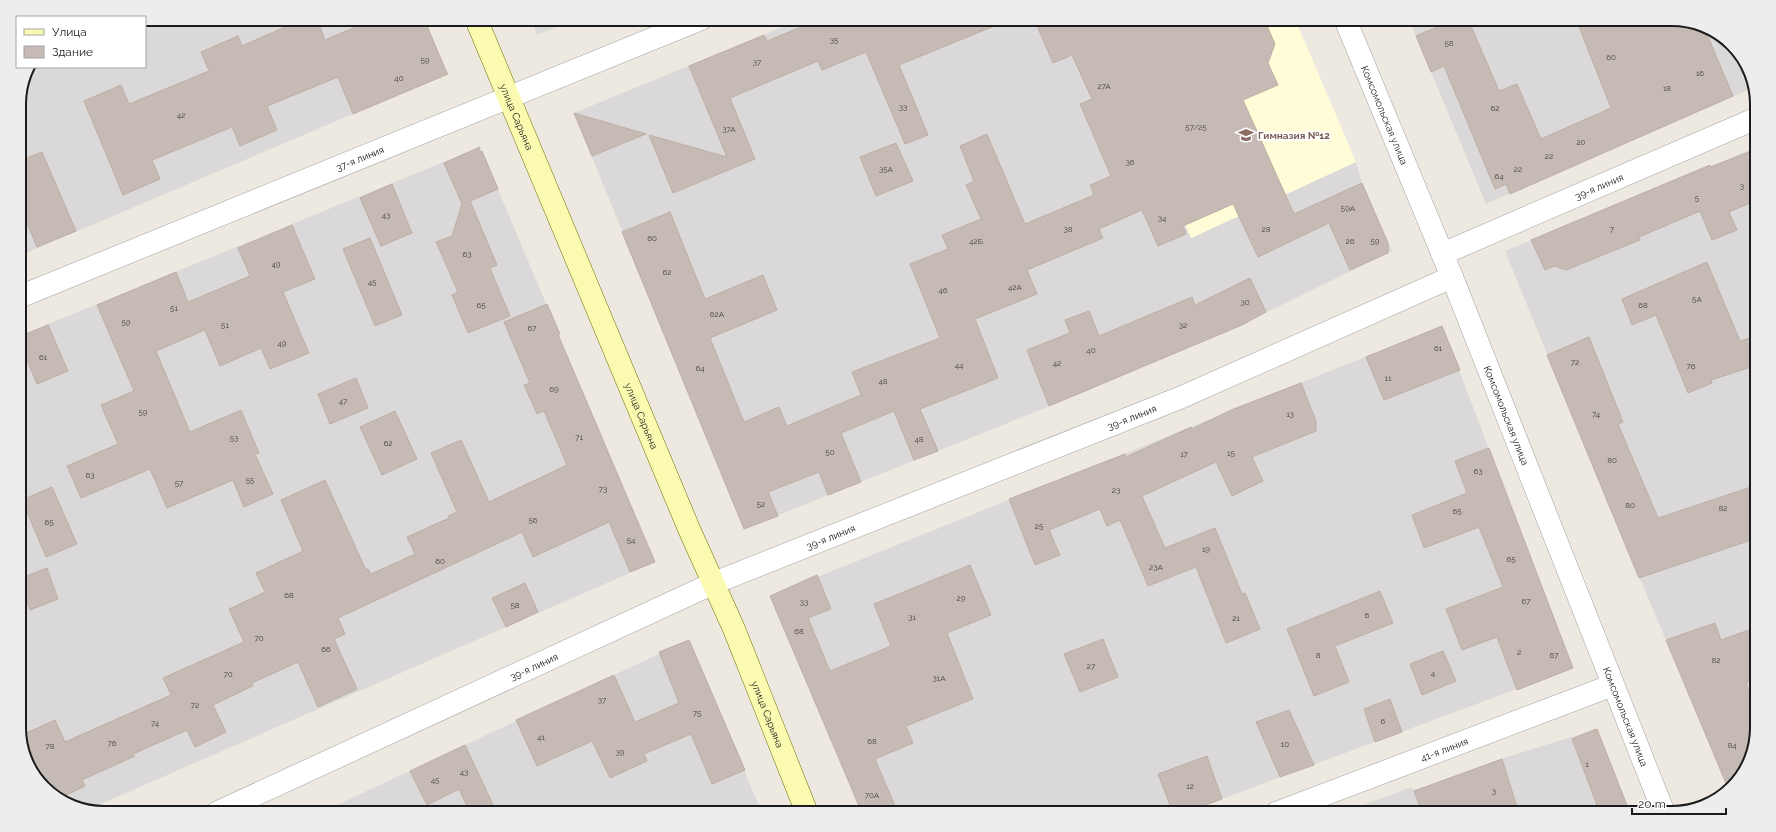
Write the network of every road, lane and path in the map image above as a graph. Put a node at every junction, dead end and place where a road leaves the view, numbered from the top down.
1 (479, 26) edge
2 (684, 26) edge
3 (1348, 26) edge
4 (509, 97) junction
5 (1750, 121) edge
6 (1442, 254) junction
7 (1452, 277) junction
8 (26, 294) edge
9 (714, 583) junction
10 (1613, 685) junction
11 (231, 806) edge
12 (804, 806) edge
13 (1294, 806) edge
14 (1661, 806) edge

1 - 4 main road, улица Сарьяна
2 - 4 street, 37-я линия
3 - 6 street, Комсомольская улица
4 - 8 street, 37-я линия
4 - 9 main road, улица Сарьяна
5 - 6 street, 39-я линия
6 - 7 street, Комсомольская улица
7 - 9 street, 39-я линия
7 - 10 street, Комсомольская улица
9 - 11 street, 39-я линия
9 - 12 main road, улица Сарьяна
10 - 13 street, 41-я линия
10 - 14 street, Комсомольская улица

